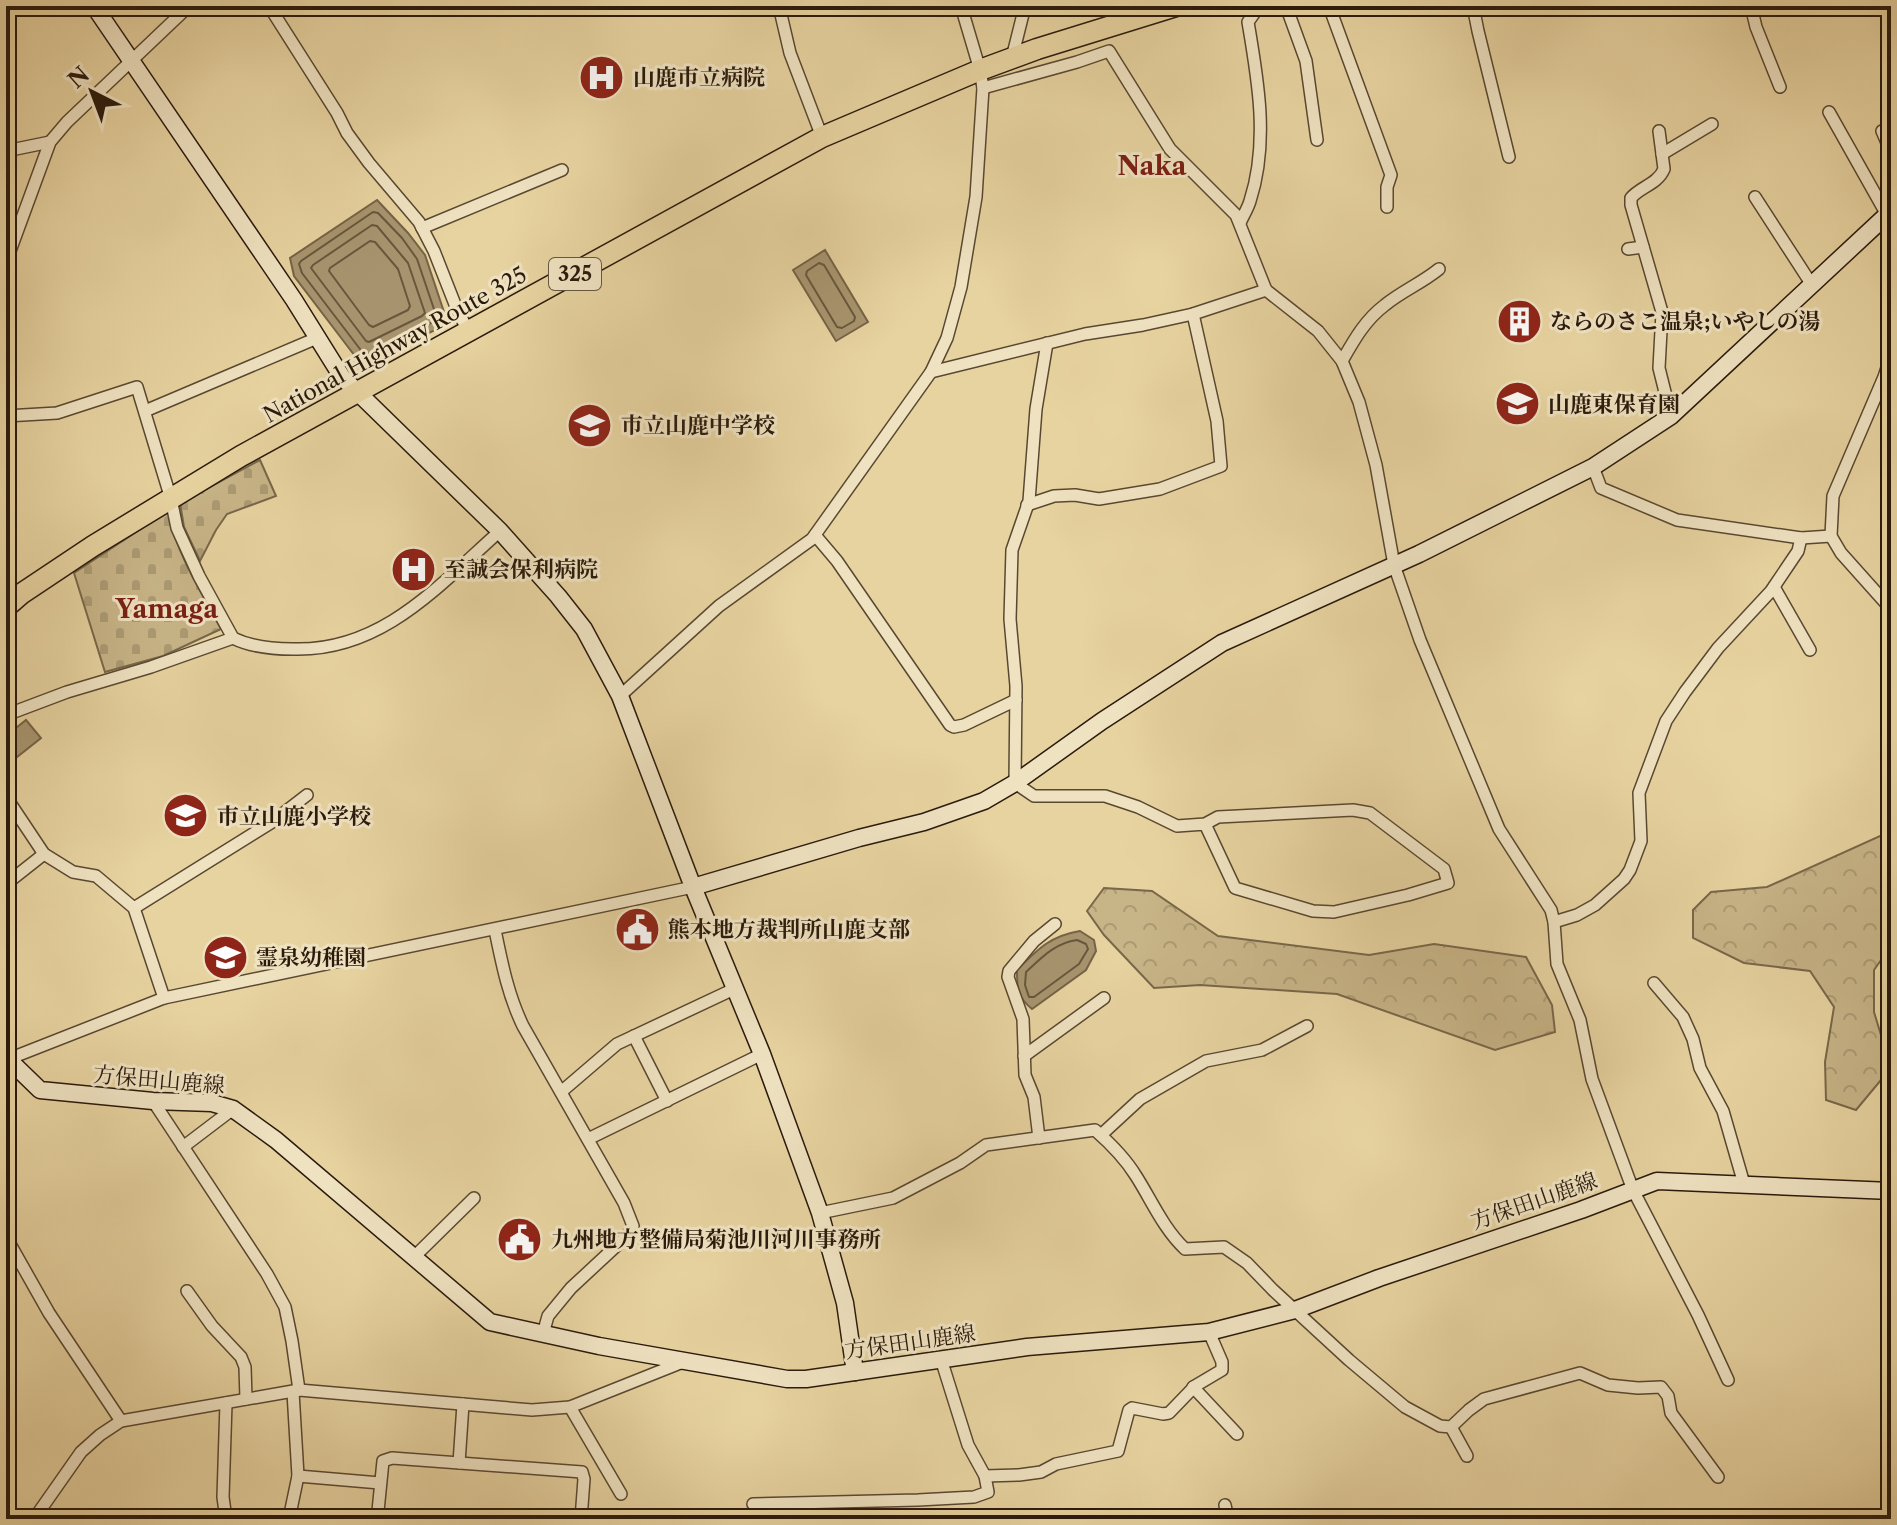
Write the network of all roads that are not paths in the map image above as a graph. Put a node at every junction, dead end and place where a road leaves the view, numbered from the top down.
1 (94, 6) edge
2 (189, 6) edge
3 (269, 6) edge
4 (779, 6) edge
5 (961, 6) edge
6 (1025, 6) edge
7 (1176, 6) edge
8 (1265, 6) edge
9 (1286, 6) edge
10 (1329, 6) edge
11 (1473, 6) edge
12 (1751, 6) edge
13 (1012, 58) junction
14 (133, 61) junction
15 (982, 79) junction
16 (1780, 87) dead end
17 (1829, 112) dead end
18 (1712, 124) dead end
19 (1659, 131) dead end
20 (1882, 131) dead end
21 (822, 137) junction
22 (1317, 140) dead end
23 (50, 142) junction
24 (6, 151) edge
25 (1891, 152) edge
26 (1662, 154) junction
27 (1509, 157) dead end
28 (562, 170) dead end
29 (1755, 197) dead end
30 (1387, 207) dead end
31 (1889, 213) edge
32 (1240, 223) junction
33 (422, 228) junction
34 (1643, 247) junction
35 (1628, 249) dead end
36 (6, 262) edge
37 (1439, 269) dead end
38 (1812, 285) junction
39 (1266, 290) junction
40 (1193, 314) junction
41 (469, 332) junction
42 (317, 338) junction
43 (1047, 343) junction
44 (1891, 357) edge
45 (1342, 361) junction
46 (931, 372) junction
47 (356, 392) junction
48 (145, 411) junction
49 (6, 416) edge
50 (1671, 416) junction
51 (1593, 467) junction
52 (171, 499) junction
53 (1027, 505) junction
54 (500, 531) junction
55 (815, 535) junction
56 (1831, 536) junction
57 (1801, 538) junction
58 (1394, 565) junction
59 (1774, 587) junction
60 (6, 607) edge
61 (1891, 609) edge
62 (233, 638) junction
63 (1810, 650) dead end
64 (620, 696) junction
65 (1016, 700) junction
66 (6, 715) edge
67 (1015, 783) junction
68 (307, 795) dead end
69 (6, 797) edge
70 (10, 814) edge
71 (1205, 824) junction
72 (44, 854) junction
73 (6, 884) edge
74 (693, 887) junction
75 (134, 908) junction
76 (1554, 922) junction
77 (1055, 924) dead end
78 (495, 930) junction
79 (1654, 983) dead end
80 (734, 989) junction
81 (164, 998) junction
82 (1104, 998) dead end
83 (1307, 1026) dead end
84 (634, 1036) junction
85 (762, 1054) junction
86 (1024, 1056) junction
87 (7, 1059) edge
88 (561, 1092) junction
89 (153, 1101) junction
90 (667, 1101) junction
91 (233, 1109) junction
92 (1101, 1135) junction
93 (1039, 1138) junction
94 (588, 1139) junction
95 (183, 1147) junction
96 (6, 1166) edge
97 (6, 1181) edge
98 (1744, 1184) junction
99 (1633, 1190) junction
100 (1891, 1191) edge
101 (474, 1198) dead end
102 (820, 1213) junction
103 (6, 1237) edge
104 (415, 1256) junction
105 (187, 1291) dead end
106 (1295, 1310) junction
107 (1209, 1332) junction
108 (543, 1334) junction
109 (941, 1359) junction
110 (683, 1362) junction
111 (855, 1372) junction
112 (1728, 1380) dead end
113 (1193, 1387) junction
114 (296, 1391) junction
115 (246, 1399) junction
116 (226, 1403) junction
117 (463, 1404) junction
118 (570, 1407) junction
119 (121, 1421) junction
120 (1451, 1427) junction
121 (1237, 1434) dead end
122 (1467, 1456) dead end
123 (459, 1463) junction
124 (298, 1476) junction
125 (985, 1476) junction
126 (1718, 1477) dead end
127 (380, 1483) junction
128 (621, 1494) dead end
129 (753, 1504) dead end
130 (1225, 1505) dead end
131 (34, 1519) edge
132 (226, 1519) edge
133 (289, 1519) edge
134 (419, 1519) edge
135 (581, 1519) edge
136 (1228, 1519) edge

1 - 14 street
2 - 14 street
3 - 33 street
4 - 21 street
5 - 15 street
6 - 13 street
7 - 13 highway, National Highway Route 325 / 325
8 - 32 street
9 - 22 street
10 - 30 street
11 - 27 street
12 - 16 street
13 - 15 highway, National Highway Route 325 / 325
14 - 23 street
14 - 42 street
15 - 21 highway, National Highway Route 325 / 325
15 - 32 street
15 - 46 street
17 - 31 street
18 - 26 street
19 - 26 street
20 - 25 street
21 - 41 highway, National Highway Route 325 / 325
23 - 24 street
23 - 36 street
26 - 34 street
28 - 33 street
29 - 38 street
31 - 38 street
32 - 39 street
33 - 41 street
34 - 35 street
34 - 50 street
37 - 45 street
38 - 50 street
39 - 40 street
39 - 45 street
40 - 43 street
40 - 53 street
41 - 47 highway, National Highway Route 325 / 325
42 - 47 street
42 - 48 street
43 - 46 street
43 - 53 street
44 - 56 street
45 - 58 street
46 - 55 street
47 - 52 highway, National Highway Route 325 / 325
47 - 54 street
48 - 49 street
48 - 52 street
50 - 51 street
51 - 57 street
51 - 58 street
52 - 60 highway, National Highway Route 325 / 325
52 - 62 street
53 - 65 street
54 - 62 street
54 - 64 street
55 - 64 street
55 - 65 street
56 - 57 street
56 - 61 street
57 - 59 street
58 - 67 street
58 - 76 street
59 - 63 street
59 - 76 street
62 - 66 street
64 - 74 street
65 - 67 street
67 - 71 street
67 - 74 street
68 - 75 street
69 - 70 street
70 - 72 street
71 - 71 street
72 - 73 street
72 - 75 street
74 - 78 street
74 - 80 street
75 - 81 street
76 - 99 street
77 - 86 street
78 - 81 street
78 - 88 street
79 - 98 street
80 - 84 street
80 - 85 street
81 - 87 street
82 - 86 street
83 - 92 street
84 - 88 street
84 - 90 street
85 - 90 street
85 - 102 street
86 - 93 street
87 - 89 street, 方保田山鹿線
88 - 94 street
89 - 91 street, 方保田山鹿線
89 - 95 street
90 - 94 street
91 - 95 street
91 - 104 street, 方保田山鹿線
92 - 93 street
92 - 106 street
93 - 102 street
94 - 108 street
95 - 114 street
96 - 97 street
98 - 99 street, 方保田山鹿線
98 - 100 street, 方保田山鹿線
99 - 106 street, 方保田山鹿線
99 - 112 street
101 - 104 street
102 - 111 street
103 - 119 street
104 - 108 street, 方保田山鹿線
105 - 115 street
106 - 107 street, 方保田山鹿線
106 - 120 street
107 - 109 street, 方保田山鹿線
107 - 113 street
108 - 110 street, 方保田山鹿線
109 - 111 street, 方保田山鹿線
109 - 125 street
110 - 111 street, 方保田山鹿線
110 - 118 street
113 - 121 street
113 - 125 street
114 - 115 street
114 - 117 street
114 - 124 street
115 - 116 street
116 - 119 street
116 - 132 street
117 - 118 street
117 - 123 street
118 - 128 street
119 - 131 street
120 - 122 street
120 - 126 street
123 - 127 street
123 - 135 street
124 - 127 street
124 - 133 street
125 - 129 street
127 - 134 street
130 - 136 street

